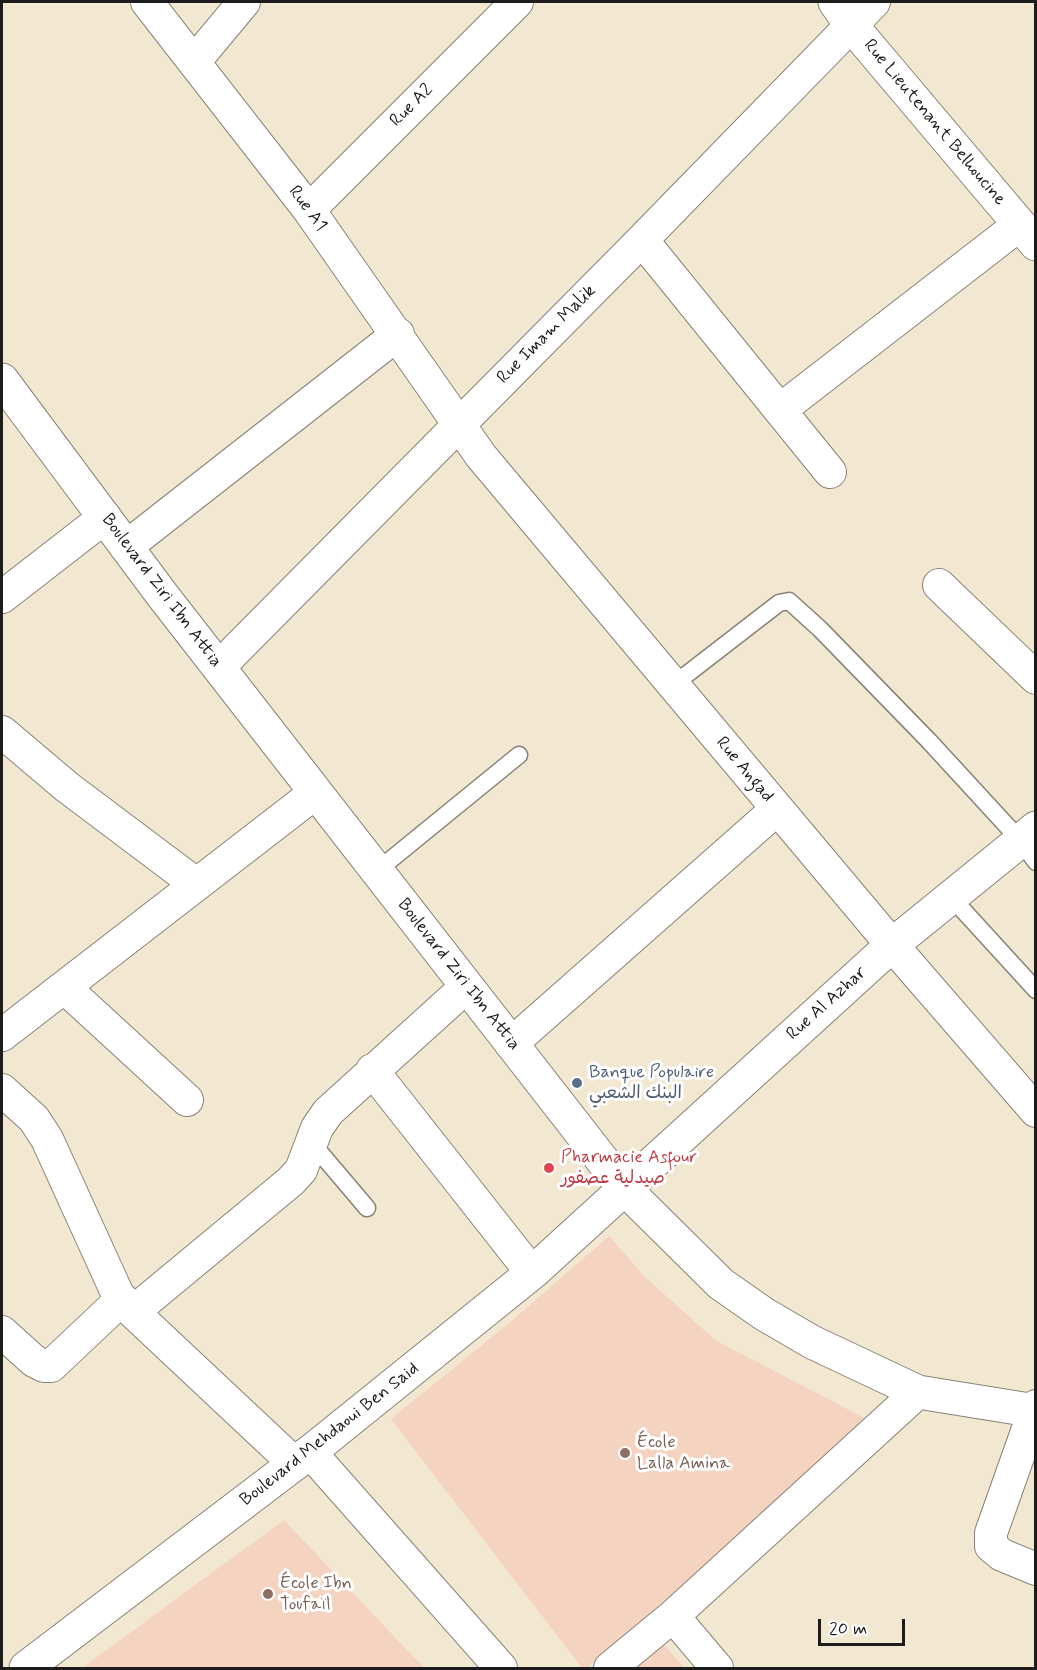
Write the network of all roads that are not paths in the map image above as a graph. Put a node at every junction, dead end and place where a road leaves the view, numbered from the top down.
1 (147, 2) edge
2 (244, 2) edge
3 (517, 2) edge
4 (874, 2) edge
5 (843, 13) edge
6 (194, 62) junction
7 (309, 210) junction
8 (1027, 234) edge
9 (642, 240) junction
10 (398, 334) junction
11 (2, 380) edge
12 (780, 410) junction
13 (458, 424) junction
14 (830, 472) dead end
15 (105, 517) junction
16 (126, 548) junction
17 (939, 585) dead end
18 (2, 597) edge
19 (219, 667) junction
20 (1035, 678) edge
21 (673, 685) junction
22 (2, 732) edge
23 (519, 755) dead end
24 (315, 793) junction
25 (777, 809) junction
26 (1030, 843) edge
27 (378, 870) junction
28 (196, 884) junction
29 (951, 897) junction
30 (892, 945) junction
31 (64, 987) junction
32 (466, 987) junction
33 (1035, 990) edge
34 (2, 1035) edge
35 (510, 1044) junction
36 (372, 1070) junction
37 (2, 1090) edge
38 (188, 1100) dead end
39 (1035, 1111) edge
40 (312, 1142) junction
41 (624, 1188) junction
42 (367, 1208) dead end
43 (532, 1273) junction
44 (127, 1305) junction
45 (2, 1332) edge
46 (918, 1392) junction
47 (1035, 1410) edge
48 (303, 1458) junction
49 (1035, 1569) edge
50 (673, 1616) junction
51 (26, 1668) edge
52 (501, 1668) edge
53 (610, 1668) edge
54 (717, 1668) edge

1 - 6 street, Rue A1
2 - 6 street
3 - 7 street, Rue A2
4 - 5 street, Rue Imam Malik
5 - 8 street, Rue Lieutenant Belhoucine
5 - 9 street, Rue Imam Malik
6 - 7 street, Rue A1
7 - 10 street, Rue A1
8 - 12 street
9 - 12 street
9 - 13 street, Rue Imam Malik
10 - 13 street, Rue A1
10 - 16 street
11 - 15 street, Boulevard Ziri Ibn Attia
12 - 14 street
13 - 19 street, Rue Imam Malik
13 - 21 street, Rue Angad
15 - 16 street, Boulevard Ziri Ibn Attia
15 - 18 street
16 - 19 street, Boulevard Ziri Ibn Attia
17 - 20 street
19 - 24 street, Boulevard Ziri Ibn Attia
21 - 25 street, Rue Angad
21 - 26 lane
22 - 28 street
23 - 27 lane
24 - 27 street, Boulevard Ziri Ibn Attia
24 - 28 street
25 - 30 street, Rue Angad
25 - 35 street
26 - 29 street, Rue Al Azhar
27 - 32 street, Boulevard Ziri Ibn Attia
28 - 31 street
29 - 30 street, Rue Al Azhar
29 - 33 lane
30 - 39 street, Rue Angad
30 - 41 street, Rue Al Azhar
31 - 34 street
31 - 38 street
32 - 35 street, Boulevard Ziri Ibn Attia
32 - 36 street
35 - 41 street, Boulevard Ziri Ibn Attia
36 - 40 street
36 - 43 street
37 - 44 street
40 - 42 lane
40 - 44 street
41 - 43 street, Boulevard Mehdaoui Ben Said
41 - 46 street, Boulevard Ziri Ibn Attia
43 - 48 street, Boulevard Mehdaoui Ben Said
44 - 45 street
44 - 48 street
46 - 47 street, Boulevard Ziri Ibn Attia
46 - 50 street
47 - 49 street
48 - 51 street, Boulevard Mehdaoui Ben Said
48 - 52 street
50 - 53 street
50 - 54 street

